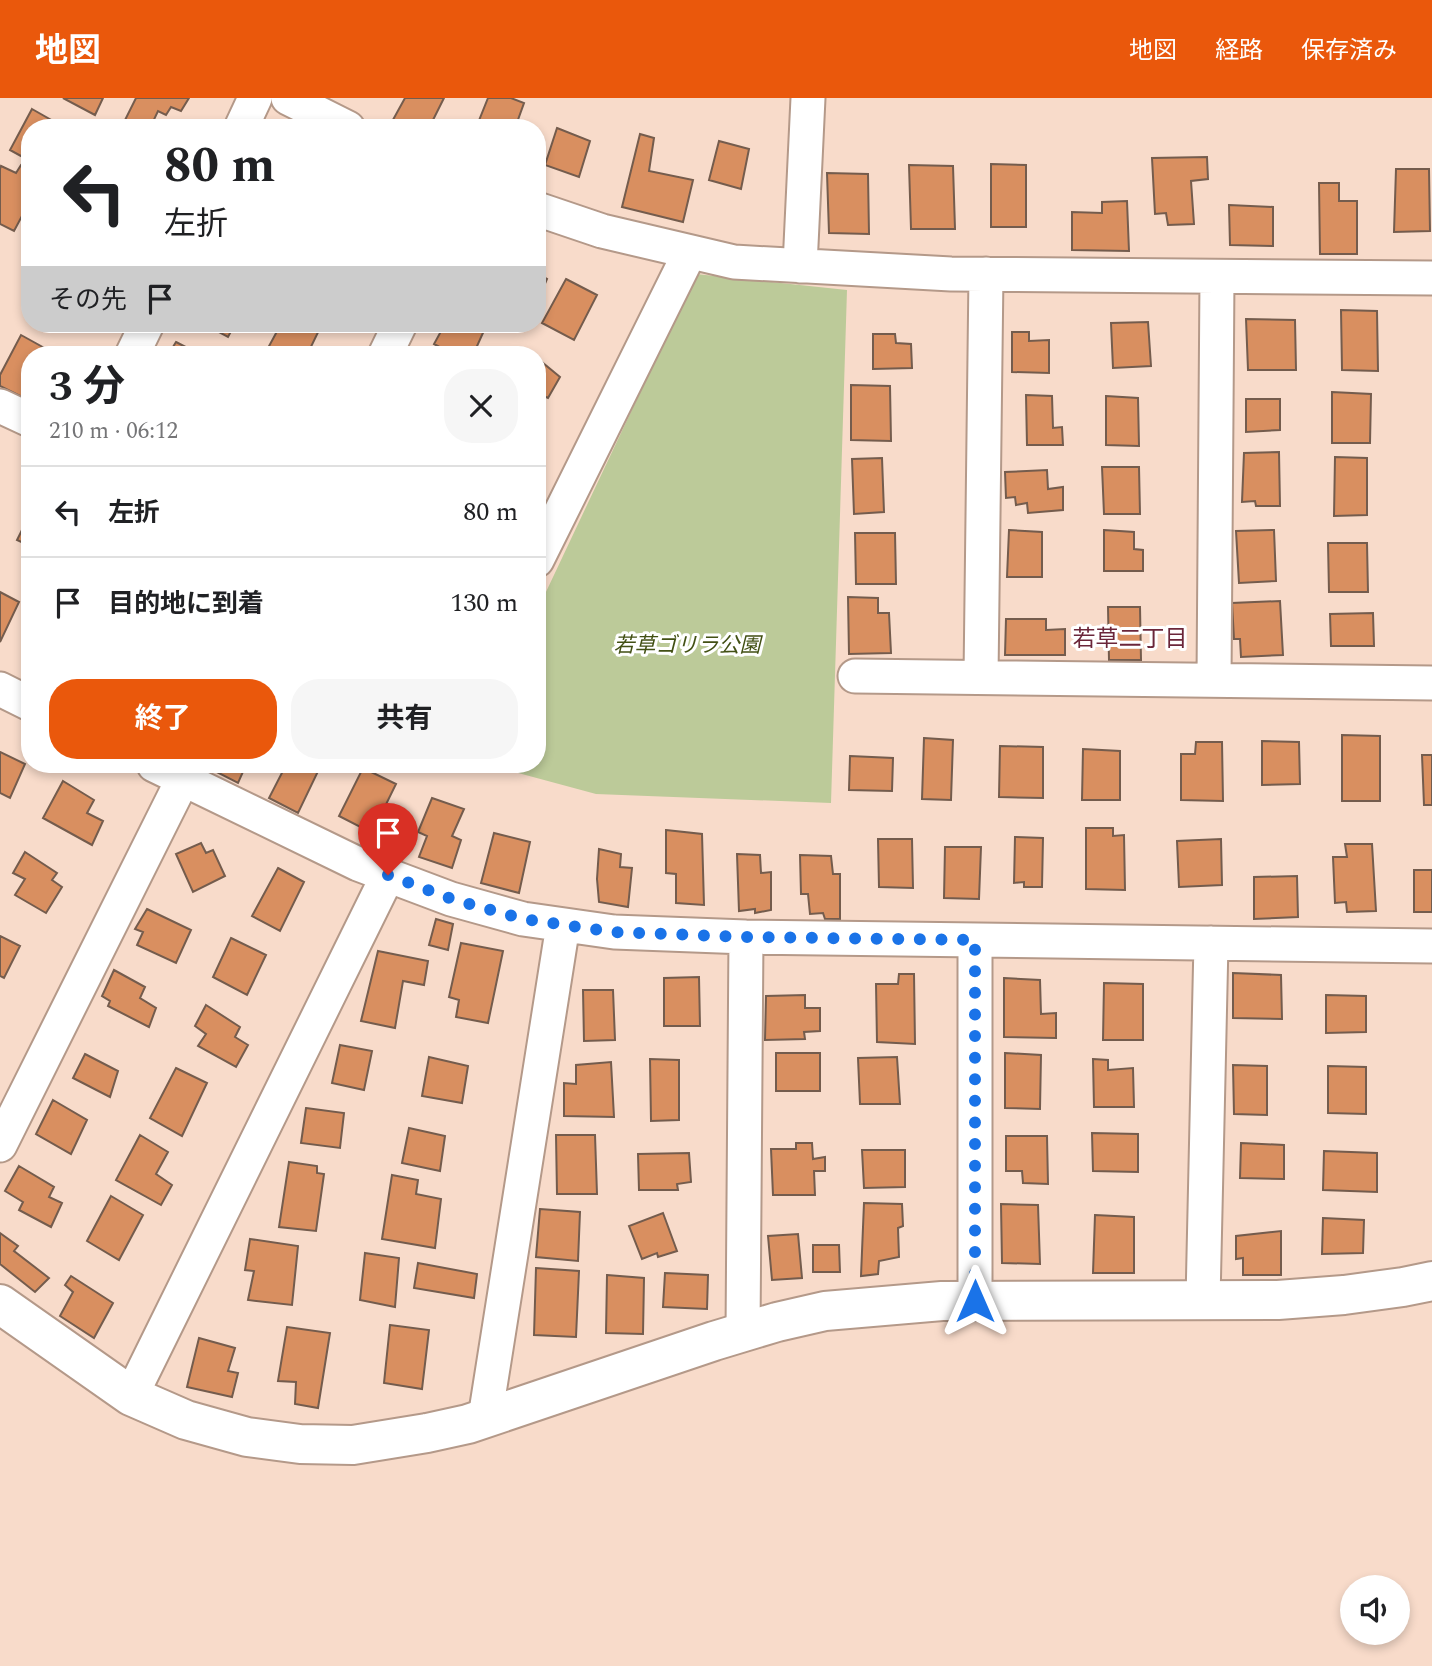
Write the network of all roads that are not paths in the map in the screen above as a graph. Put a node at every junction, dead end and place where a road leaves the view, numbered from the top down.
1 (255, 98) edge
2 (288, 98) edge
3 (808, 98) edge
4 (245, 119) edge
5 (330, 119) edge
6 (546, 212) edge
7 (690, 252) junction
8 (800, 266) junction
9 (986, 274) junction
10 (1217, 276) junction
11 (1432, 278) edge
12 (0, 406) edge
13 (21, 416) edge
14 (546, 542) edge
15 (855, 676) dead end
16 (981, 677) junction
17 (1214, 680) junction
18 (1432, 683) edge
19 (0, 689) edge
20 (21, 700) edge
21 (171, 773) edge
22 (183, 779) junction
23 (388, 875) junction
24 (563, 925) junction
25 (746, 937) junction
26 (975, 940) junction
27 (1211, 943) junction
28 (1432, 946) edge
29 (0, 1145) edge
30 (1432, 1281) edge
31 (1203, 1300) junction
32 (975, 1301) junction
33 (0, 1304) edge
34 (743, 1332) junction
35 (131, 1396) junction
36 (485, 1418) junction

1 - 4 street
2 - 5 street
3 - 8 street
6 - 7 street
7 - 8 street
7 - 14 street
8 - 9 street
9 - 10 street
9 - 16 street
10 - 11 street
10 - 17 street
12 - 13 street
15 - 16 street
16 - 17 street
17 - 18 street
19 - 20 street
21 - 22 street
22 - 23 street
22 - 29 street
23 - 24 street
23 - 35 street
24 - 25 street
24 - 36 street
25 - 26 street
25 - 34 street
26 - 27 street
26 - 32 street
27 - 28 street
27 - 31 street
30 - 31 street
31 - 32 street
32 - 34 street
33 - 35 street
34 - 36 street
35 - 36 street

